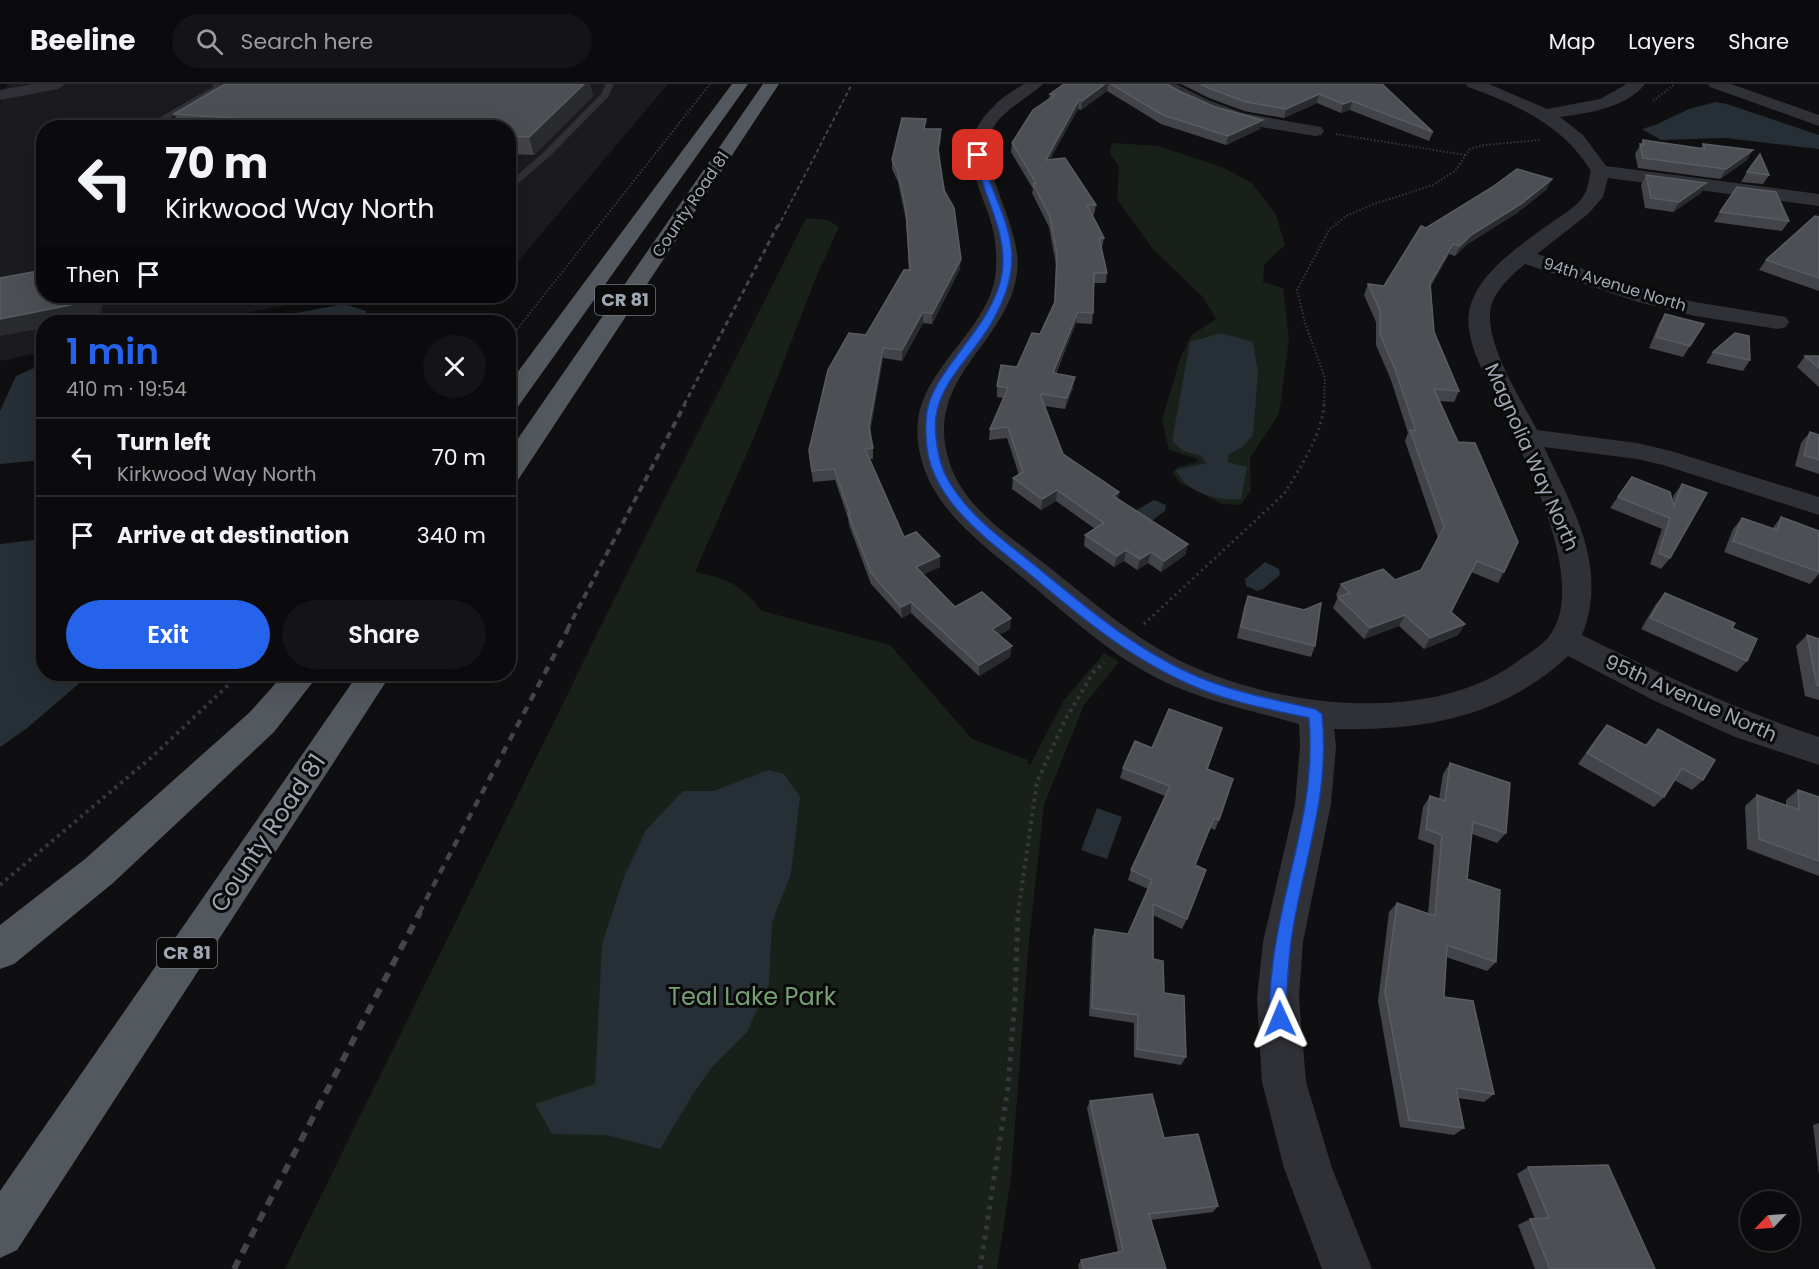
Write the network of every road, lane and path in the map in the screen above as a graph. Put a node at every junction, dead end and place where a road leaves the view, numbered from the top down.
1 (58, 84) edge
2 (217, 84) edge
3 (610, 84) edge
4 (710, 84) edge
5 (740, 84) edge
6 (771, 84) edge
7 (1035, 84) edge
8 (1164, 84) edge
9 (1474, 84) edge
10 (1637, 84) edge
11 (1716, 84) edge
12 (0, 95) edge
13 (159, 120) edge
14 (1819, 121) edge
15 (1543, 127) junction
16 (1316, 130) joint
17 (1466, 155) junction
18 (1600, 171) junction
19 (516, 182) edge
20 (1819, 200) edge
21 (1523, 256) junction
22 (1778, 321) dead end
23 (516, 331) edge
24 (516, 392) edge
25 (1528, 437) junction
26 (516, 462) edge
27 (1819, 506) edge
28 (1136, 632) dead end
29 (1564, 640) junction
30 (1110, 657) dead end
31 (233, 681) edge
32 (297, 681) edge
33 (370, 681) edge
34 (1315, 714) junction
35 (1819, 751) edge
36 (0, 885) edge
37 (0, 950) edge
38 (0, 1233) edge
39 (980, 1269) edge
40 (1347, 1269) edge

1 - 12 street
2 - 13 lane
3 - 19 lane
4 - 23 path
5 - 24 highway, County Road 81 / CR 81
6 - 26 highway, County Road 81 / CR 81
7 - 34 street, Magnolia Way North
8 - 16 street
9 - 15 street
10 - 15 street
11 - 14 street
15 - 17 path
15 - 18 street
16 - 17 path
17 - 28 path
18 - 20 street
18 - 21 street, Magnolia Way North
21 - 22 street, 94th Avenue North
21 - 25 street, Magnolia Way North
25 - 27 street
25 - 29 street, Magnolia Way North
29 - 34 street, Magnolia Way North
29 - 35 street, 95th Avenue North
30 - 39 path
31 - 36 path
32 - 37 highway
33 - 38 highway, County Road 81 / CR 81
34 - 40 street

